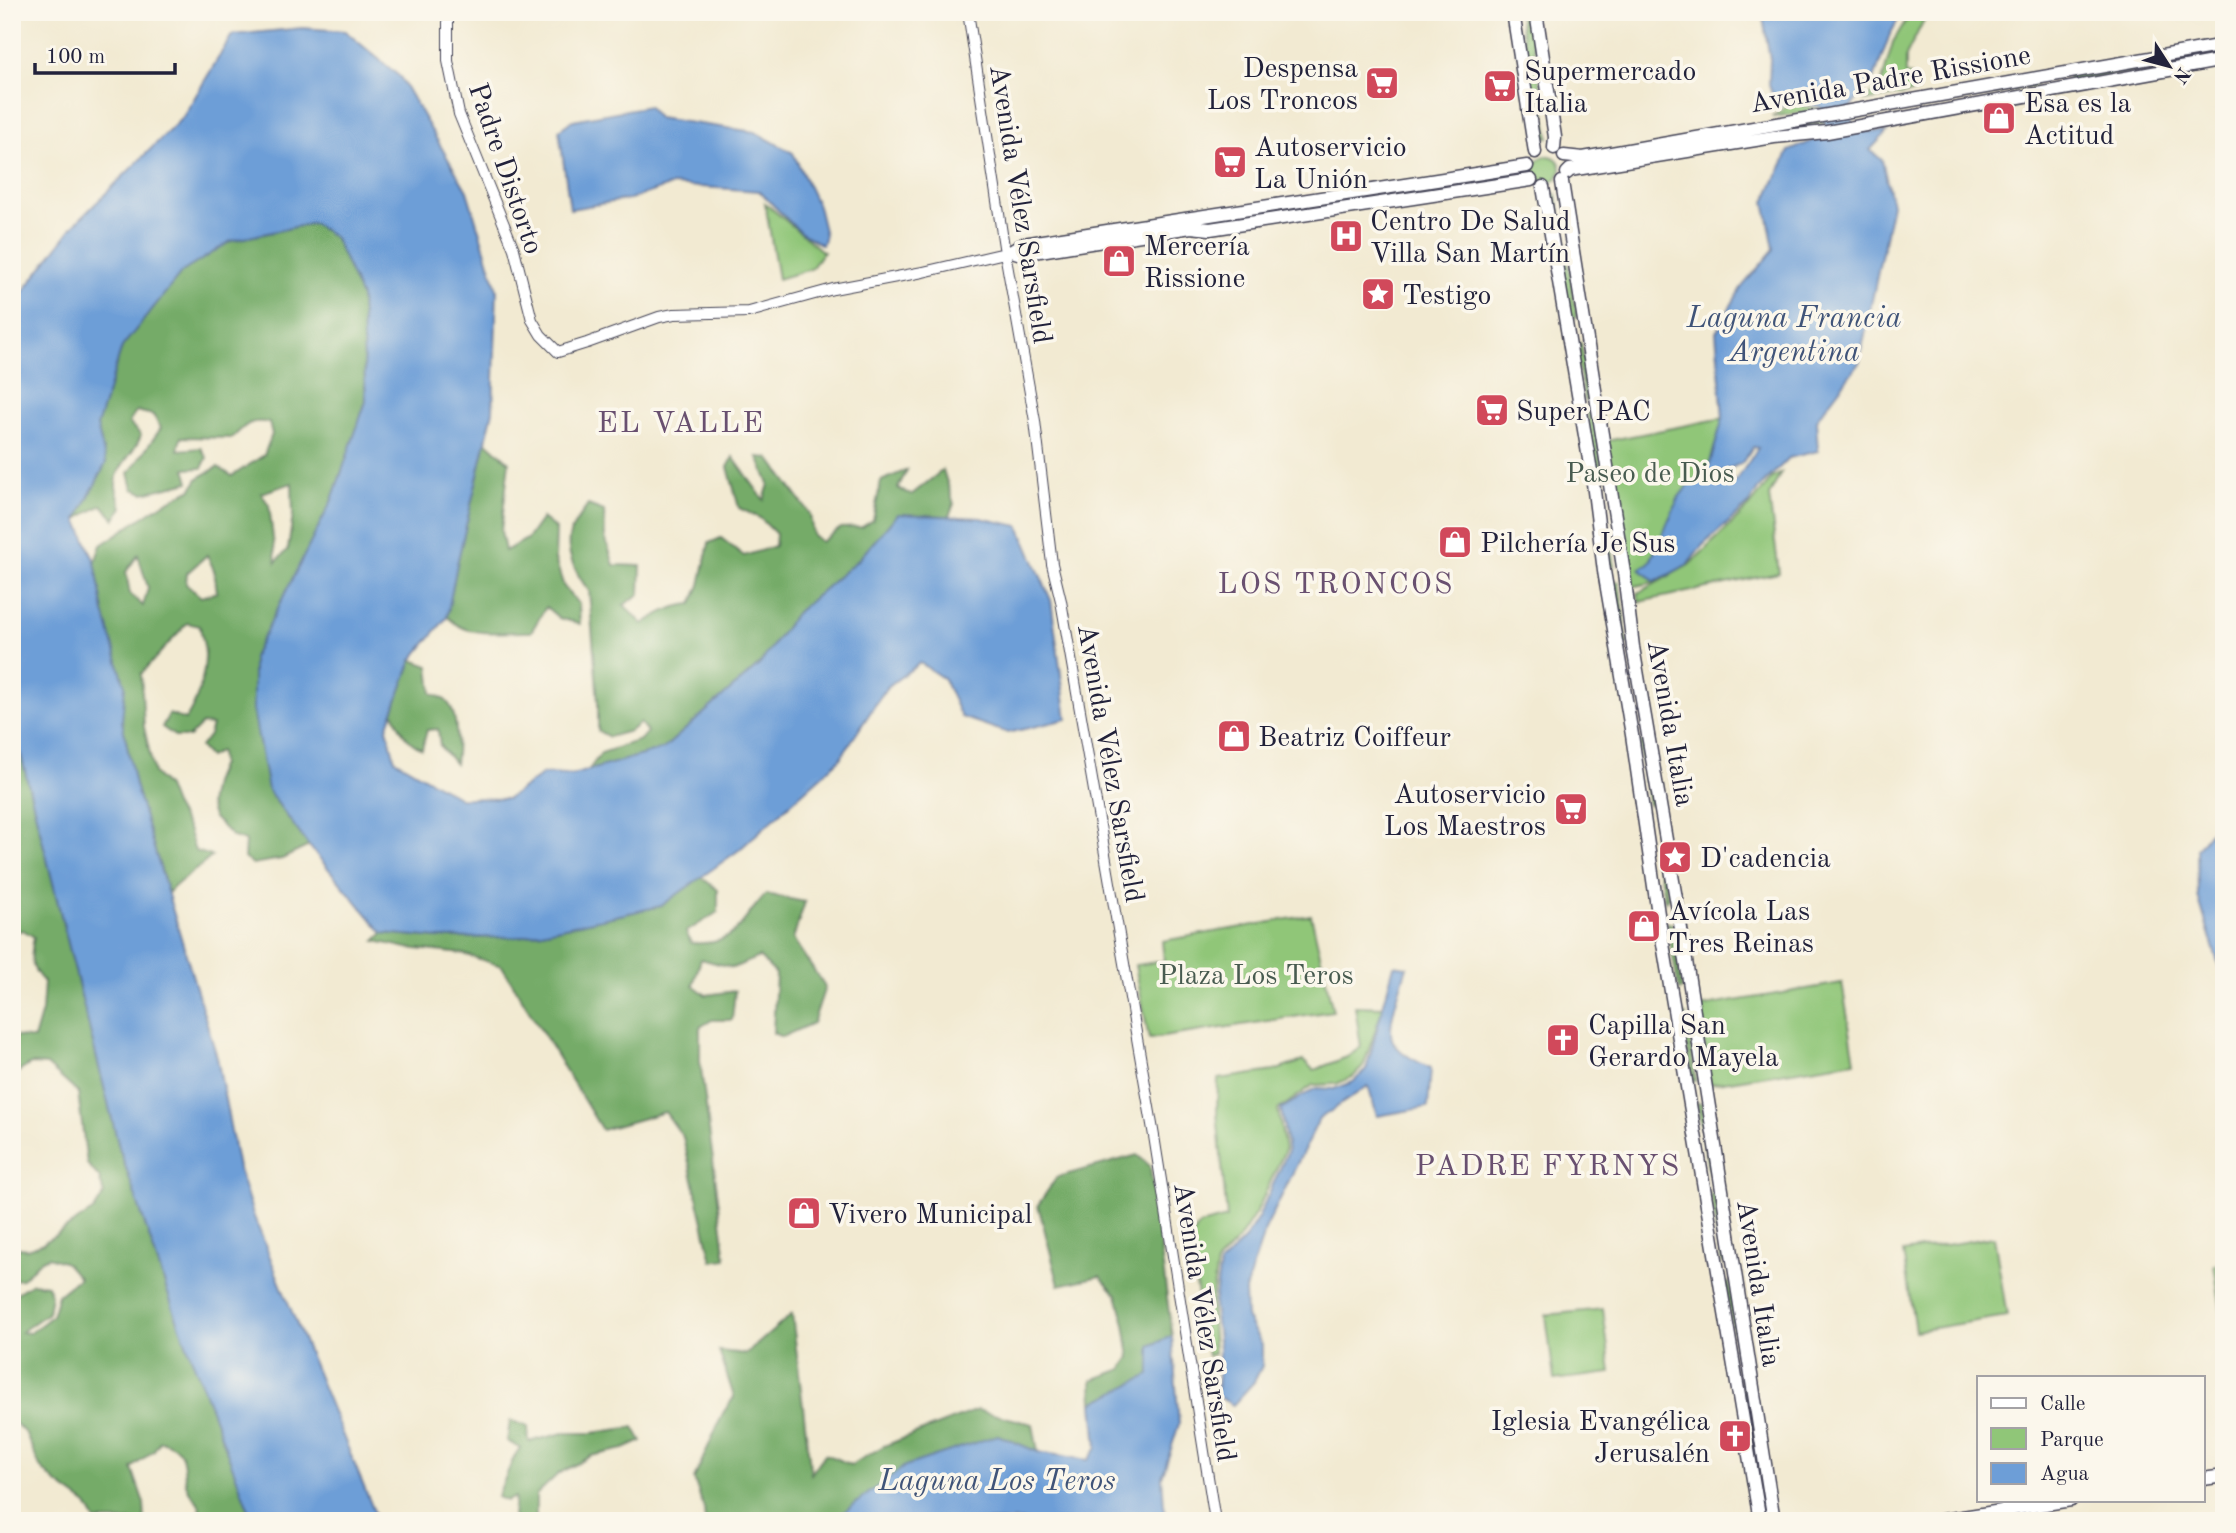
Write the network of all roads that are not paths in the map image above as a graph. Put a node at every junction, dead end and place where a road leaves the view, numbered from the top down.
1 (448, 12) edge
2 (968, 12) edge
3 (1513, 12) edge
4 (1536, 12) edge
5 (2224, 45) edge
6 (2224, 60) edge
7 (1535, 152) junction
8 (1559, 152) junction
9 (1527, 166) junction
10 (1564, 177) junction
11 (1537, 183) junction
12 (1008, 252) junction
13 (2224, 1476) edge
14 (2204, 1479) edge
15 (2058, 1502) edge
16 (1215, 1521) edge
17 (1760, 1521) edge
18 (1774, 1521) edge
19 (1937, 1521) edge

1 - 12 street, Padre Distorto
2 - 12 street, Avenida Vélez Sarsfield
3 - 7 main road
4 - 8 main road
5 - 8 main road, Avenida Padre Rissione
6 - 10 main road, Avenida Padre Rissione
7 - 8 main road
7 - 9 main road
8 - 10 main road
9 - 11 main road
9 - 12 main road
10 - 11 main road
10 - 18 main road, Avenida Italia
11 - 12 main road
11 - 17 main road, Avenida Italia
12 - 16 street, Avenida Vélez Sarsfield
13 - 14 main road
15 - 19 main road

